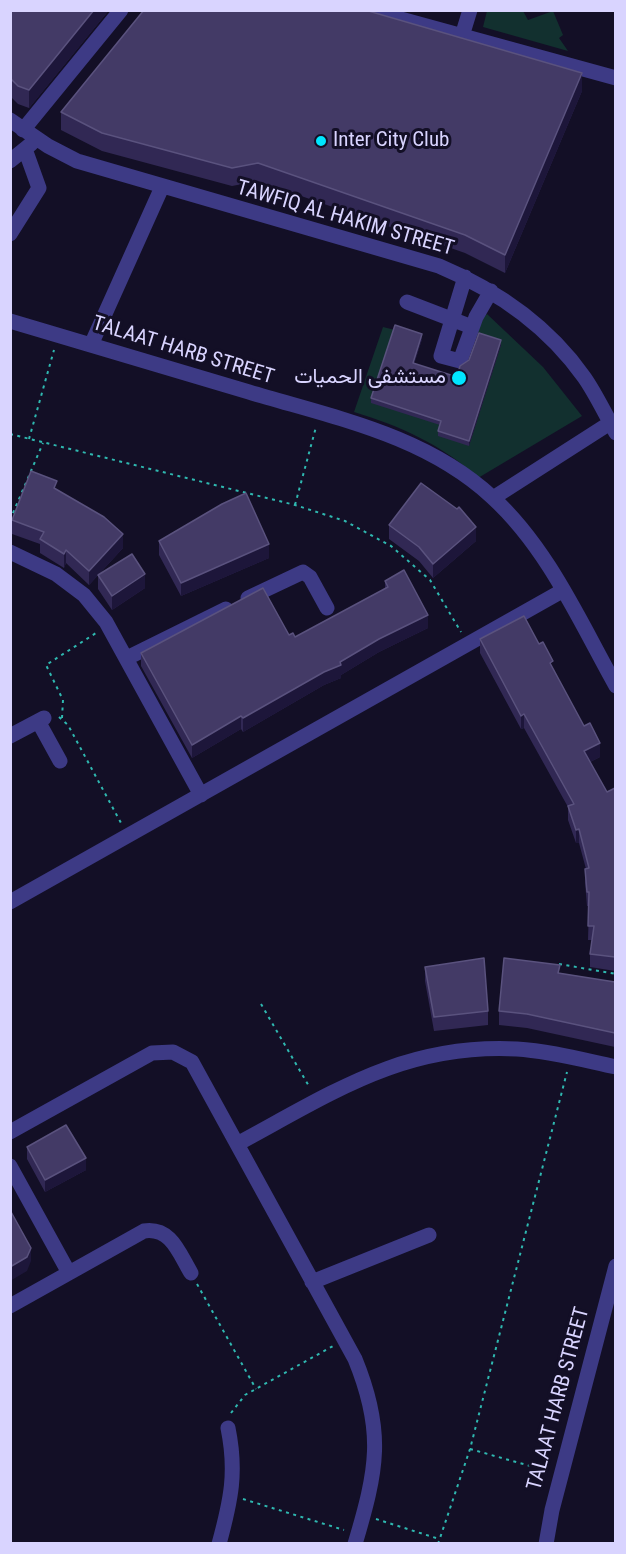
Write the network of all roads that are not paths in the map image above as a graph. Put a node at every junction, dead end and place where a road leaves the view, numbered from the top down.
1 (121, 10) edge
2 (368, 10) edge
3 (470, 10) edge
4 (462, 36) junction
5 (615, 78) edge
6 (10, 120) edge
7 (23, 130) junction
8 (31, 144) junction
9 (10, 161) edge
10 (162, 187) junction
11 (10, 234) edge
12 (465, 277) junction
13 (491, 291) junction
14 (407, 302) dead end
15 (450, 319) junction
16 (10, 321) edge
17 (472, 327) junction
18 (91, 345) junction
19 (613, 428) edge
20 (493, 498) junction
21 (10, 552) edge
22 (562, 591) junction
23 (327, 608) dead end
24 (127, 658) junction
25 (615, 686) edge
26 (10, 736) edge
27 (60, 761) dead end
28 (201, 795) junction
29 (10, 902) edge
30 (615, 1067) edge
31 (10, 1132) edge
32 (237, 1144) junction
33 (10, 1166) edge
34 (429, 1235) dead end
35 (615, 1266) edge
36 (69, 1273) junction
37 (191, 1273) road end
38 (312, 1282) junction
39 (10, 1306) edge
40 (228, 1428) road end
41 (356, 1539) edge
42 (219, 1544) edge
43 (546, 1544) edge

1 - 7 street
2 - 4 street
3 - 4 street
4 - 5 street
6 - 7 street, TAWFIQ AL HAKIM STREET
7 - 8 street, TAWFIQ AL HAKIM STREET
8 - 9 street
8 - 10 street, TAWFIQ AL HAKIM STREET
8 - 11 street
10 - 12 street, TAWFIQ AL HAKIM STREET
10 - 18 street
12 - 13 street, TAWFIQ AL HAKIM STREET
12 - 15 street
13 - 17 street
13 - 19 street, TAWFIQ AL HAKIM STREET
14 - 15 street
15 - 17 street
15 - 17 street
16 - 18 street, TALAAT HARB STREET
18 - 20 street, TALAAT HARB STREET
19 - 20 street
20 - 22 street, TALAAT HARB STREET
21 - 24 street
22 - 25 street, TALAAT HARB STREET
22 - 28 street
23 - 24 street
24 - 28 street
26 - 27 street
28 - 29 street
30 - 32 street
31 - 32 street
32 - 38 street
33 - 36 street
34 - 38 street
35 - 43 street, TALAAT HARB STREET
36 - 37 street
36 - 39 street
38 - 41 street
40 - 42 street

